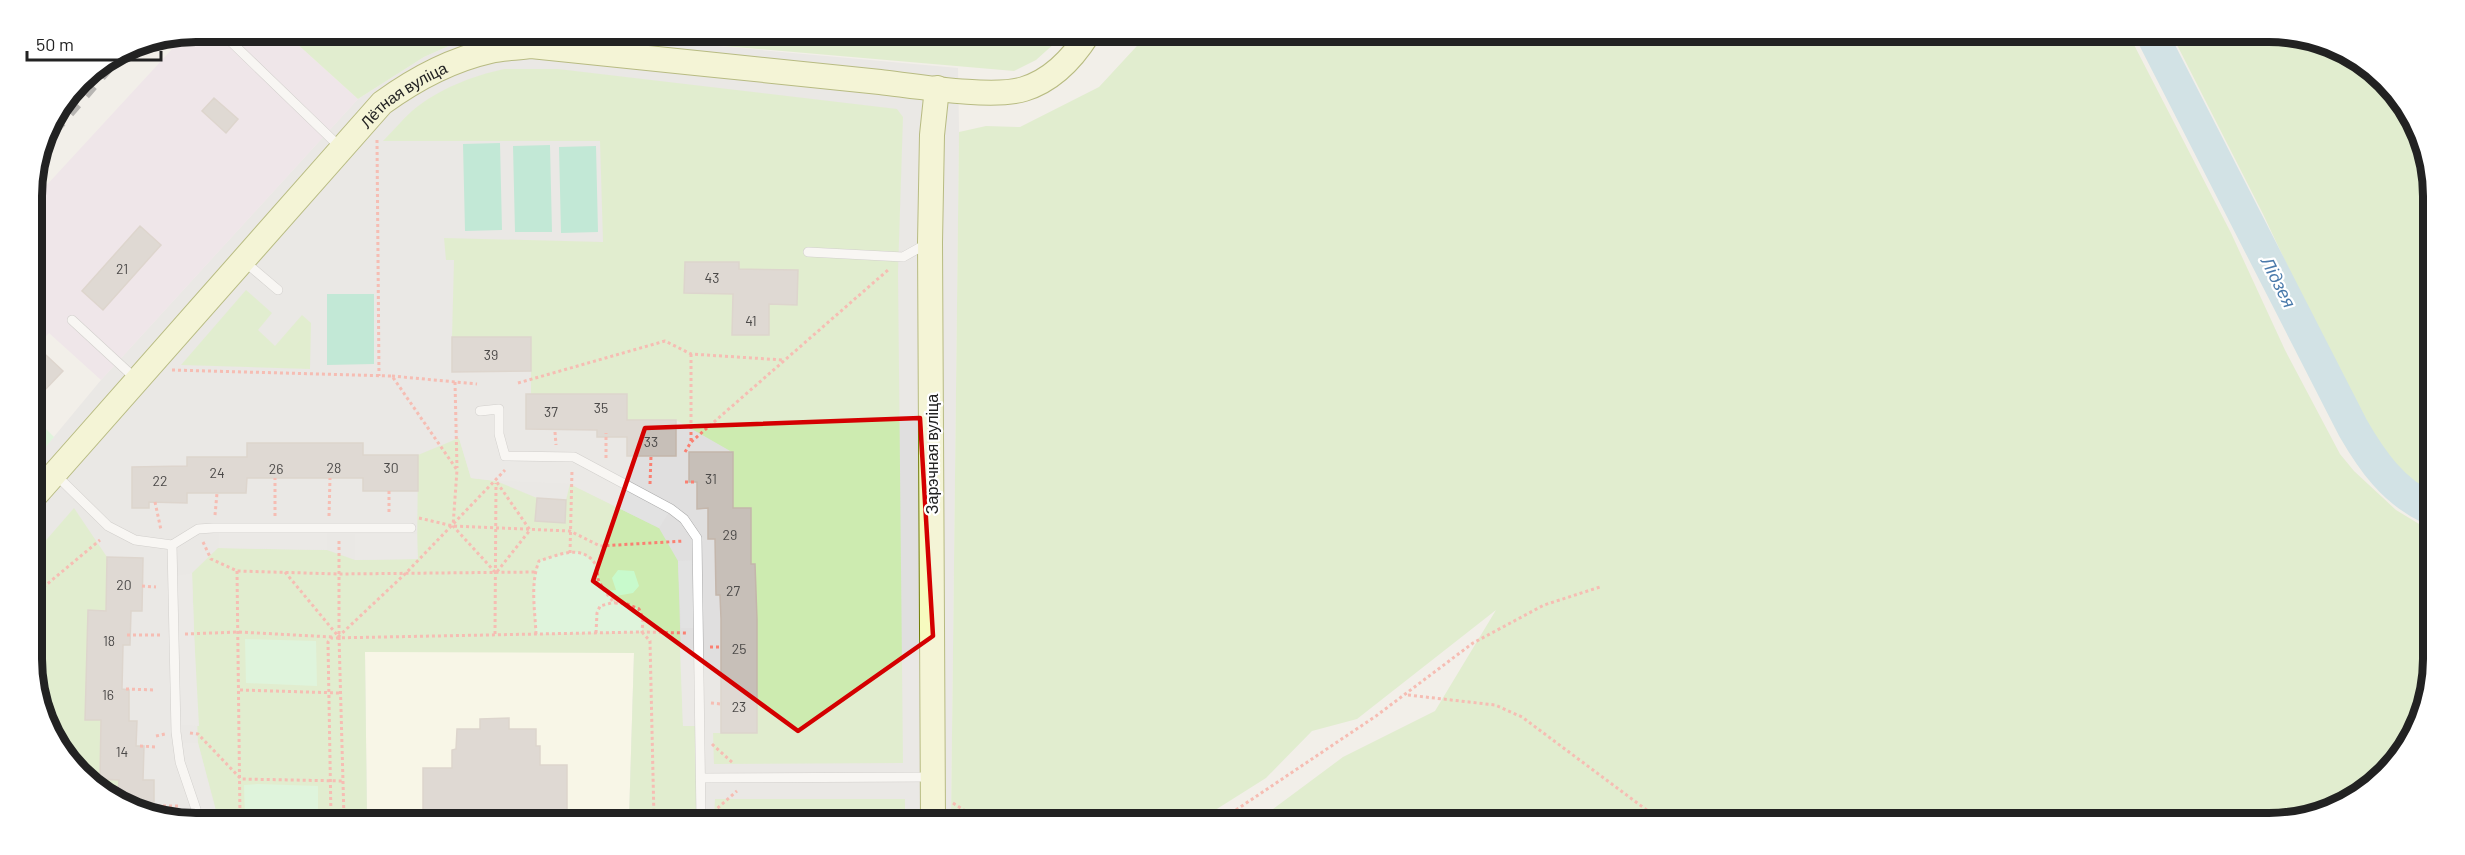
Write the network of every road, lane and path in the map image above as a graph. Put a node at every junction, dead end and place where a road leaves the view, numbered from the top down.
1 (232, 42) edge
2 (1083, 42) edge
3 (937, 88) junction
4 (377, 138) dead end
5 (342, 149) junction
6 (930, 242) junction
7 (808, 252) dead end
8 (903, 257) junction
9 (243, 260) junction
10 (278, 290) dead end
11 (72, 320) dead end
12 (691, 354) junction
13 (785, 360) junction
14 (169, 370) dead end
15 (379, 376) junction
16 (392, 376) junction
17 (137, 380) junction
18 (455, 382) junction
19 (518, 383) dead end
20 (477, 384) dead end
21 (480, 411) dead end
22 (555, 432) dead end
23 (606, 433) dead end
24 (691, 442) junction
25 (556, 450) dead end
26 (685, 452) dead end
27 (651, 456) dead end
28 (574, 457) junction
29 (606, 466) dead end
30 (457, 470) junction
31 (54, 473) junction
32 (275, 478) dead end
33 (330, 478) dead end
34 (496, 481) junction
35 (685, 482) dead end
36 (694, 482) dead end
37 (42, 487) edge
38 (650, 489) dead end
39 (389, 491) dead end
40 (217, 493) dead end
41 (155, 502) dead end
42 (215, 516) dead end
43 (275, 516) dead end
44 (329, 516) dead end
45 (389, 517) dead end
46 (418, 517) dead end
47 (453, 526) junction
48 (339, 528) junction
49 (411, 528) dead end
50 (198, 529) junction
51 (497, 529) junction
52 (530, 530) junction
53 (570, 531) junction
54 (161, 532) dead end
55 (100, 540) dead end
56 (697, 540) junction
57 (172, 545) junction
58 (570, 553) junction
59 (237, 571) junction
60 (285, 572) junction
61 (535, 572) junction
62 (406, 573) junction
63 (496, 573) junction
64 (339, 574) junction
65 (142, 586) dead end
66 (156, 587) dead end
67 (1600, 587) dead end
68 (42, 588) edge
69 (615, 602) junction
70 (239, 632) junction
71 (642, 632) junction
72 (596, 633) junction
73 (495, 634) junction
74 (536, 634) junction
75 (698, 634) junction
76 (127, 635) dead end
77 (174, 635) junction
78 (339, 637) junction
79 (721, 647) dead end
80 (708, 648) dead end
81 (126, 689) dead end
82 (156, 690) dead end
83 (240, 690) junction
84 (329, 693) junction
85 (340, 693) junction
86 (1406, 695) junction
87 (709, 703) dead end
88 (721, 704) dead end
89 (176, 732) junction
90 (156, 736) dead end
91 (711, 742) dead end
92 (140, 746) dead end
93 (156, 747) dead end
94 (740, 769) dead end
95 (701, 778) junction
96 (241, 779) junction
97 (331, 780) junction
98 (343, 781) junction
99 (933, 783) junction
100 (740, 788) dead end
101 (157, 806) dead end
102 (179, 806) dead end
103 (197, 813) edge
104 (240, 813) edge
105 (331, 813) edge
106 (344, 813) edge
107 (654, 813) edge
108 (701, 813) edge
109 (712, 813) dead end
110 (933, 813) edge
111 (970, 813) edge
112 (1231, 813) edge
113 (1652, 813) edge

1 - 5 lane
2 - 3 street, Лётная вуліца
3 - 5 street, Лётная вуліца
3 - 6 street, Зарэчная вуліца
4 - 15 path
5 - 9 street, Лётная вуліца
6 - 8 lane
6 - 99 street, Зарэчная вуліца
7 - 8 lane
8 - 13 path
9 - 10 lane
9 - 17 street, Лётная вуліца
11 - 17 lane
12 - 13 path
12 - 19 path
12 - 24 path
13 - 24 path
14 - 15 path
15 - 16 path
16 - 18 path
16 - 30 path
17 - 31 street, Лётная вуліца
18 - 20 path
18 - 30 path
21 - 28 lane
22 - 25 path
23 - 29 path
24 - 26 path
27 - 38 path
28 - 53 path
28 - 56 lane
30 - 47 path
31 - 37 street, Лётная вуліца
31 - 57 lane
32 - 43 path
33 - 44 path
34 - 47 path
34 - 51 path
34 - 52 path
35 - 36 path
39 - 45 path
40 - 42 path
41 - 54 path
46 - 47 path
47 - 51 path
47 - 62 path
47 - 63 path
48 - 49 lane
48 - 50 lane
48 - 64 path
50 - 57 lane
50 - 59 path
51 - 52 path
51 - 63 path
52 - 53 path
52 - 63 path
53 - 56 path
53 - 58 path
55 - 68 path
56 - 75 lane
57 - 77 lane
58 - 61 path
58 - 69 path
59 - 60 path
59 - 70 path
60 - 64 path
60 - 78 path
61 - 63 path
61 - 74 path
62 - 63 path
62 - 64 path
62 - 78 path
63 - 73 path
64 - 78 path
65 - 66 path
67 - 86 path
69 - 71 path
69 - 72 path
70 - 77 path
70 - 78 path
70 - 83 path
71 - 72 path
71 - 75 path
71 - 107 path
72 - 74 path
73 - 74 path
73 - 78 path
75 - 95 lane
76 - 77 path
77 - 89 lane
78 - 84 path
78 - 85 path
79 - 80 path
81 - 82 path
83 - 84 path
83 - 96 path
84 - 85 path
84 - 97 path
85 - 98 path
86 - 112 path
86 - 113 path
87 - 88 path
89 - 90 path
89 - 96 path
89 - 103 lane
91 - 94 path
92 - 93 path
95 - 99 lane
95 - 108 lane
96 - 97 path
96 - 104 path
97 - 98 path
97 - 105 path
98 - 106 path
99 - 110 street, Зарэчная вуліца
99 - 111 path
100 - 109 path
101 - 102 path

